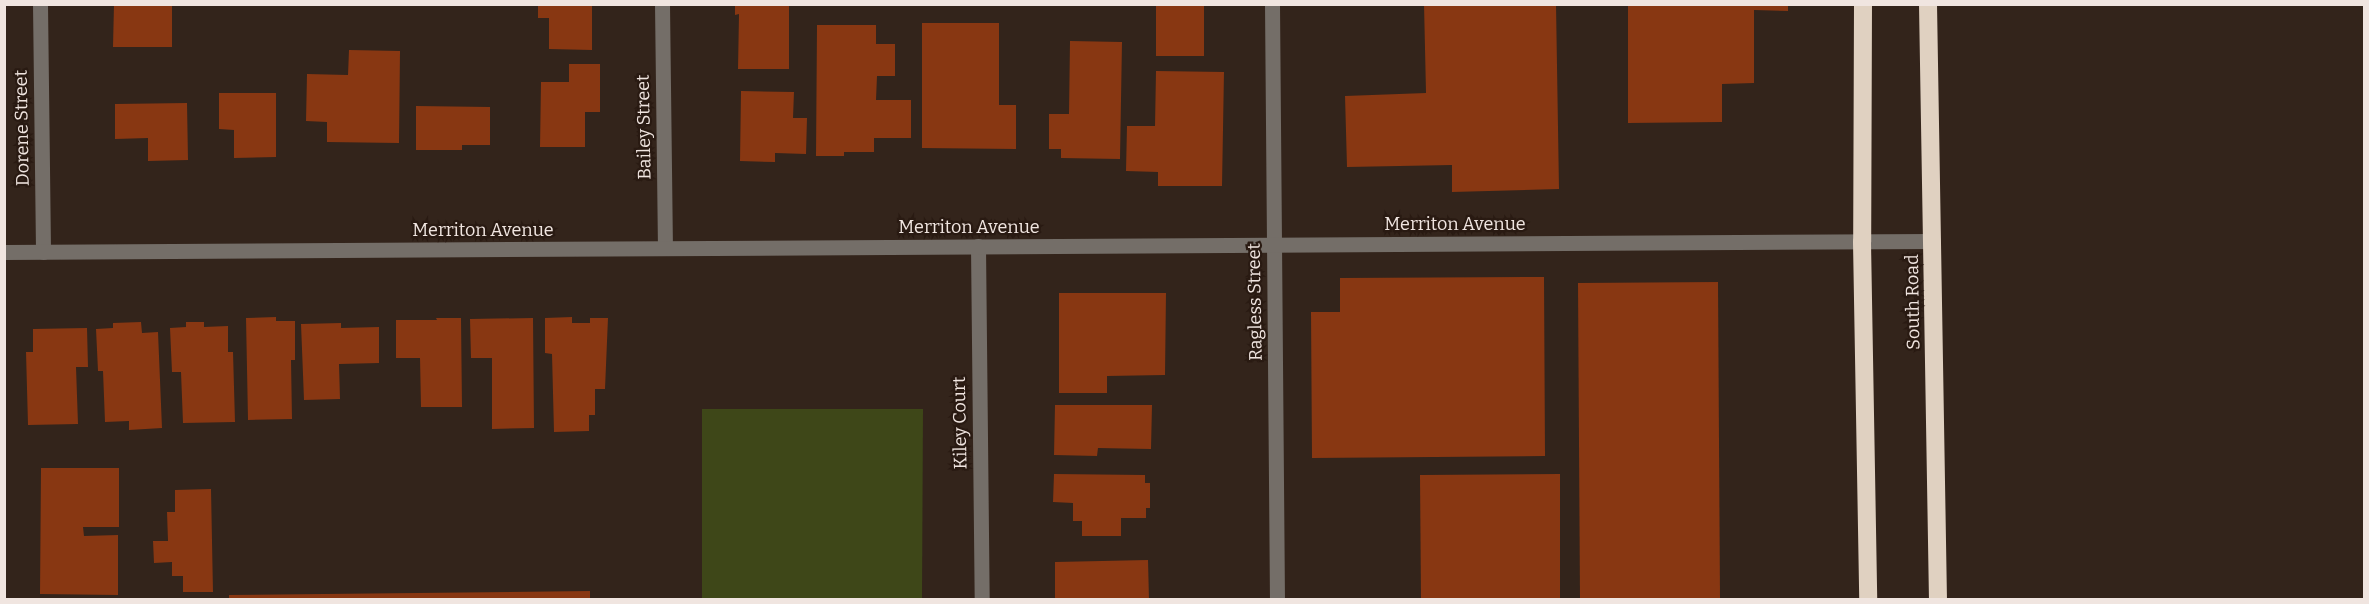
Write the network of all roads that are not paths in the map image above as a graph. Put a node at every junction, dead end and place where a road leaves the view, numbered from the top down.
1 (40, 4) edge
2 (662, 4) edge
3 (1272, 4) edge
4 (1863, 4) edge
5 (1928, 4) edge
6 (1933, 241) junction
7 (1862, 242) junction
8 (1274, 244) junction
9 (978, 246) junction
10 (665, 248) junction
11 (4, 252) edge
12 (43, 252) junction
13 (982, 600) edge
14 (1277, 600) edge
15 (1868, 600) edge
16 (1938, 600) edge

1 - 12 street, Dorene Street
2 - 10 street, Bailey Street
3 - 8 street, Ragless Street
4 - 7 highway
5 - 6 highway, South Road
6 - 7 street, Merriton Avenue
6 - 16 highway, South Road
7 - 8 street, Merriton Avenue
7 - 15 highway
8 - 9 street, Merriton Avenue
8 - 14 street, Ragless Street
9 - 10 street, Merriton Avenue
9 - 13 street, Kiley Court
10 - 12 street, Merriton Avenue
11 - 12 street, Merriton Avenue

